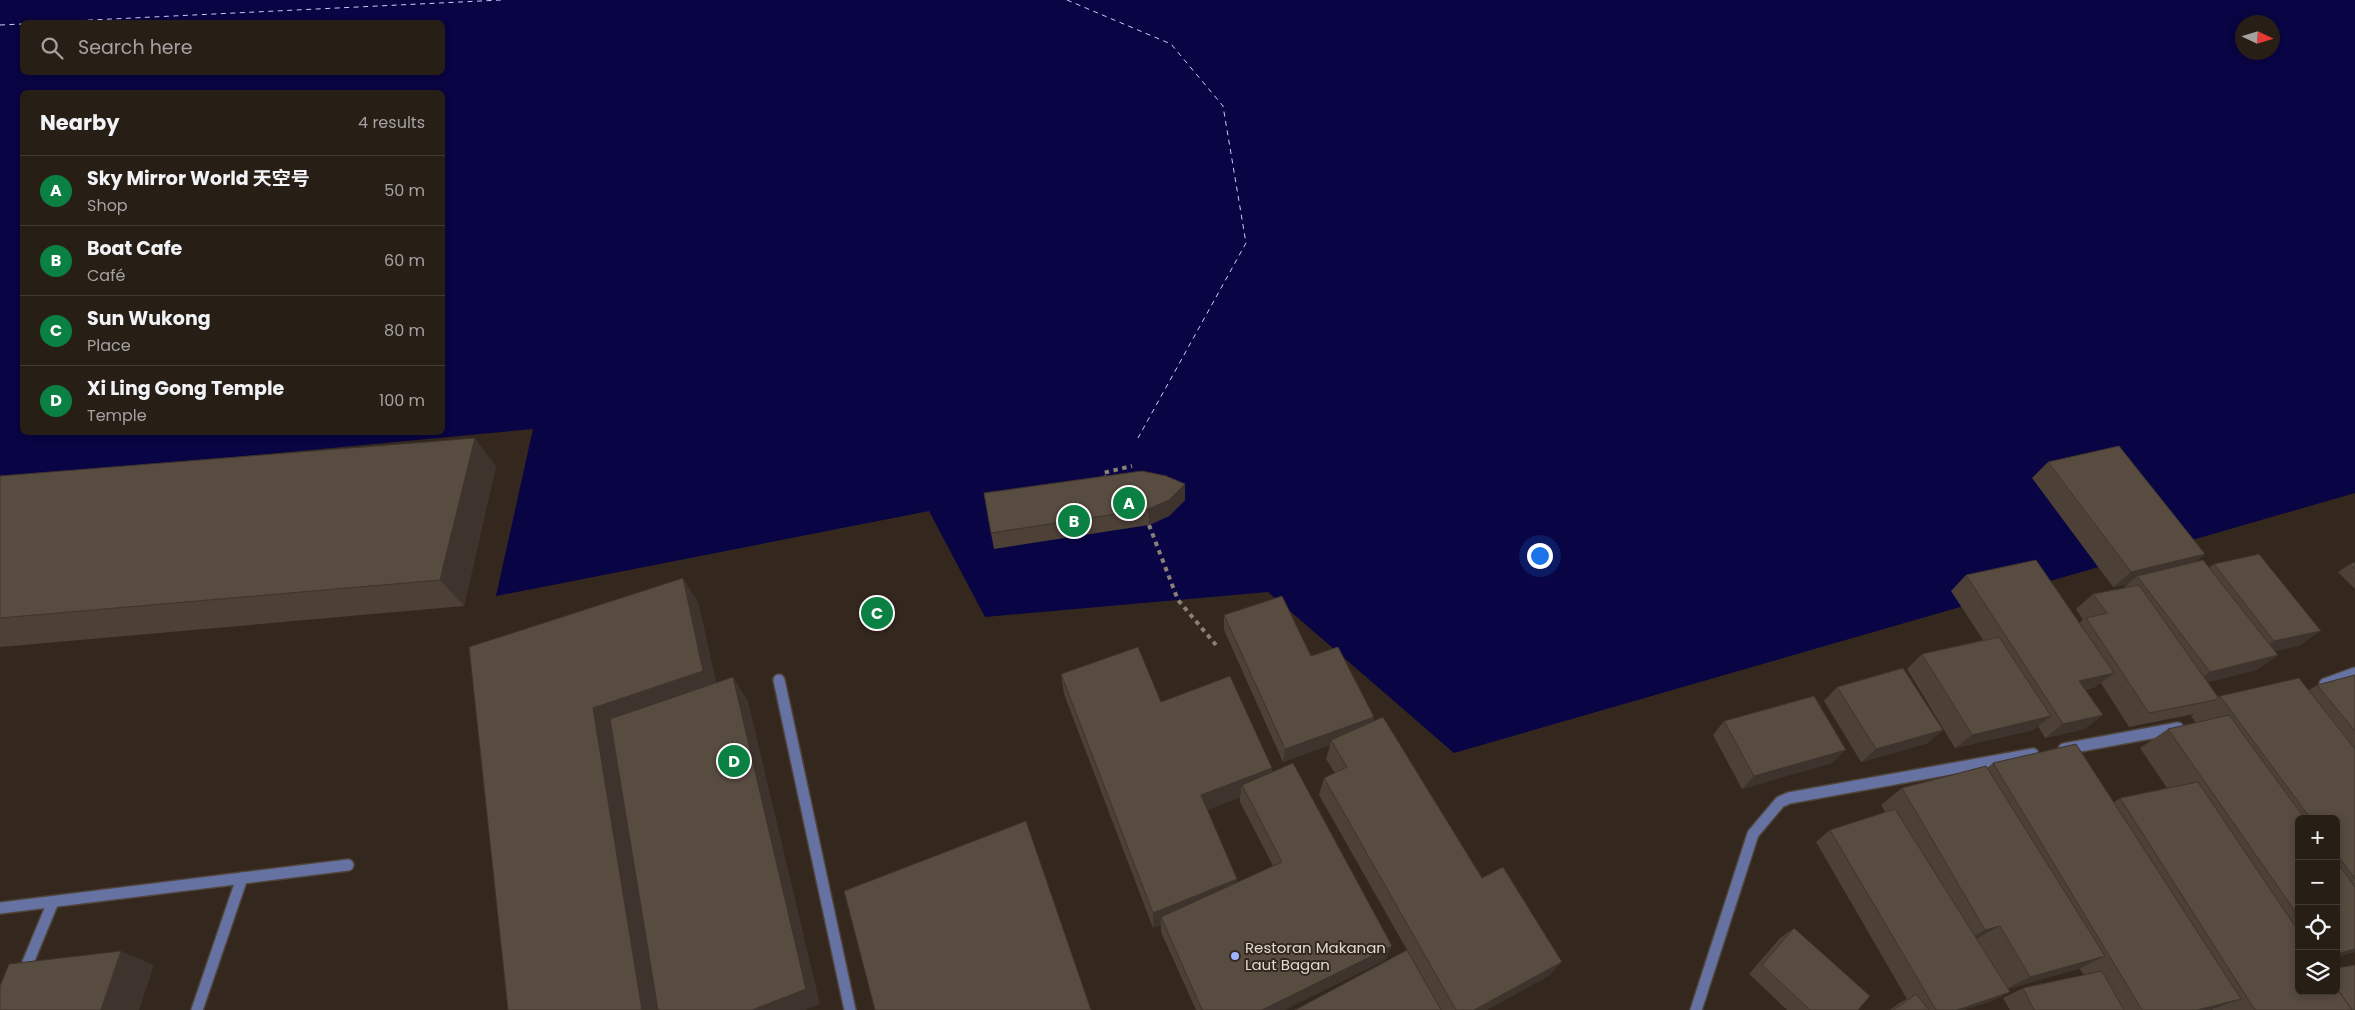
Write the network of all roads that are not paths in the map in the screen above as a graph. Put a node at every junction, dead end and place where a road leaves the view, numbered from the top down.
1 (2355, 673) edge
2 (779, 680) dead end
3 (2310, 689) edge
4 (2191, 726) edge
5 (348, 865) dead end
6 (242, 878) junction
7 (53, 902) junction
8 (0, 908) edge
9 (19, 983) edge
10 (197, 1010) edge
11 (850, 1010) edge
12 (1696, 1010) edge

1 - 3 lane
2 - 11 lane
4 - 12 lane
5 - 6 lane
6 - 7 lane
6 - 10 lane
7 - 8 lane
7 - 9 lane

